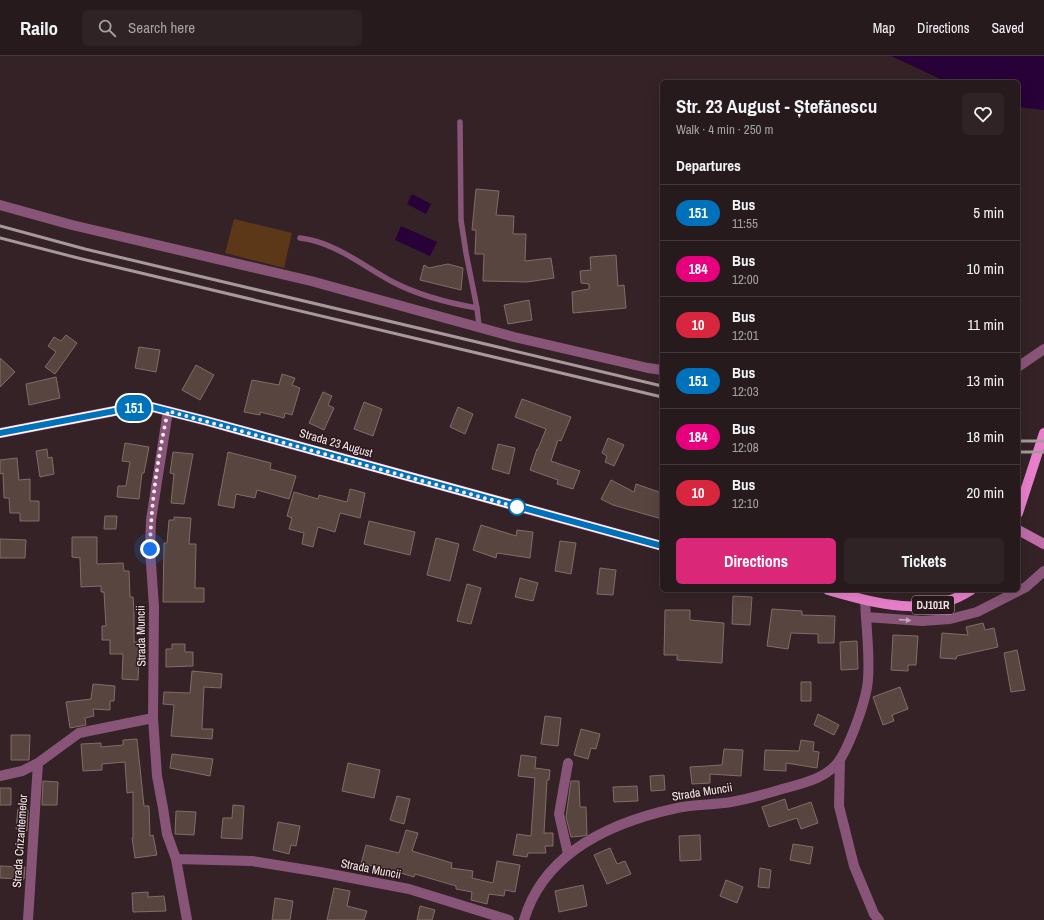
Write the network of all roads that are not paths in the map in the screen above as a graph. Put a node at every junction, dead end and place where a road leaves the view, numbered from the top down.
1 (460, 122) dead end
2 (0, 205) edge
3 (300, 238) dead end
4 (478, 308) junction
5 (479, 326) junction
6 (1044, 348) edge
7 (1020, 366) edge
8 (660, 370) edge
9 (168, 411) junction
10 (0, 433) edge
11 (1044, 433) edge
12 (1020, 507) edge
13 (1020, 531) edge
14 (1044, 544) edge
15 (660, 545) edge
16 (1044, 571) edge
17 (1020, 590) edge
18 (835, 592) edge
19 (967, 592) edge
20 (1016, 592) edge
21 (865, 600) junction
22 (866, 617) junction
23 (153, 718) junction
24 (840, 759) junction
25 (38, 763) junction
26 (568, 763) dead end
27 (0, 776) edge
28 (568, 854) junction
29 (176, 859) junction
30 (28, 920) edge
31 (187, 920) edge
32 (509, 920) edge
33 (524, 920) edge
34 (879, 920) edge

1 - 4 lane
2 - 5 street
3 - 4 lane
4 - 5 lane
5 - 8 street
6 - 7 street
9 - 10 main road, Strada 23 August
9 - 15 main road, Strada 23 August
9 - 23 street, Strada Muncii
11 - 12 main road
13 - 14 street
17 -> 16 street
18 - 21 main road, DJ101R
19 - 21 main road, DJ101R
22 -> 20 street
21 - 22 street, Strada Muncii
22 - 24 street, Strada Muncii
23 - 25 street
23 - 29 street, Strada Muncii
24 - 28 street, Strada Muncii
24 - 34 street, Strada Muncii
25 - 27 street
25 - 30 street, Strada Crizantemelor
26 - 28 street
28 - 33 street, Strada Muncii
29 - 31 street, Strada Muncii
29 - 32 street, Strada Muncii

